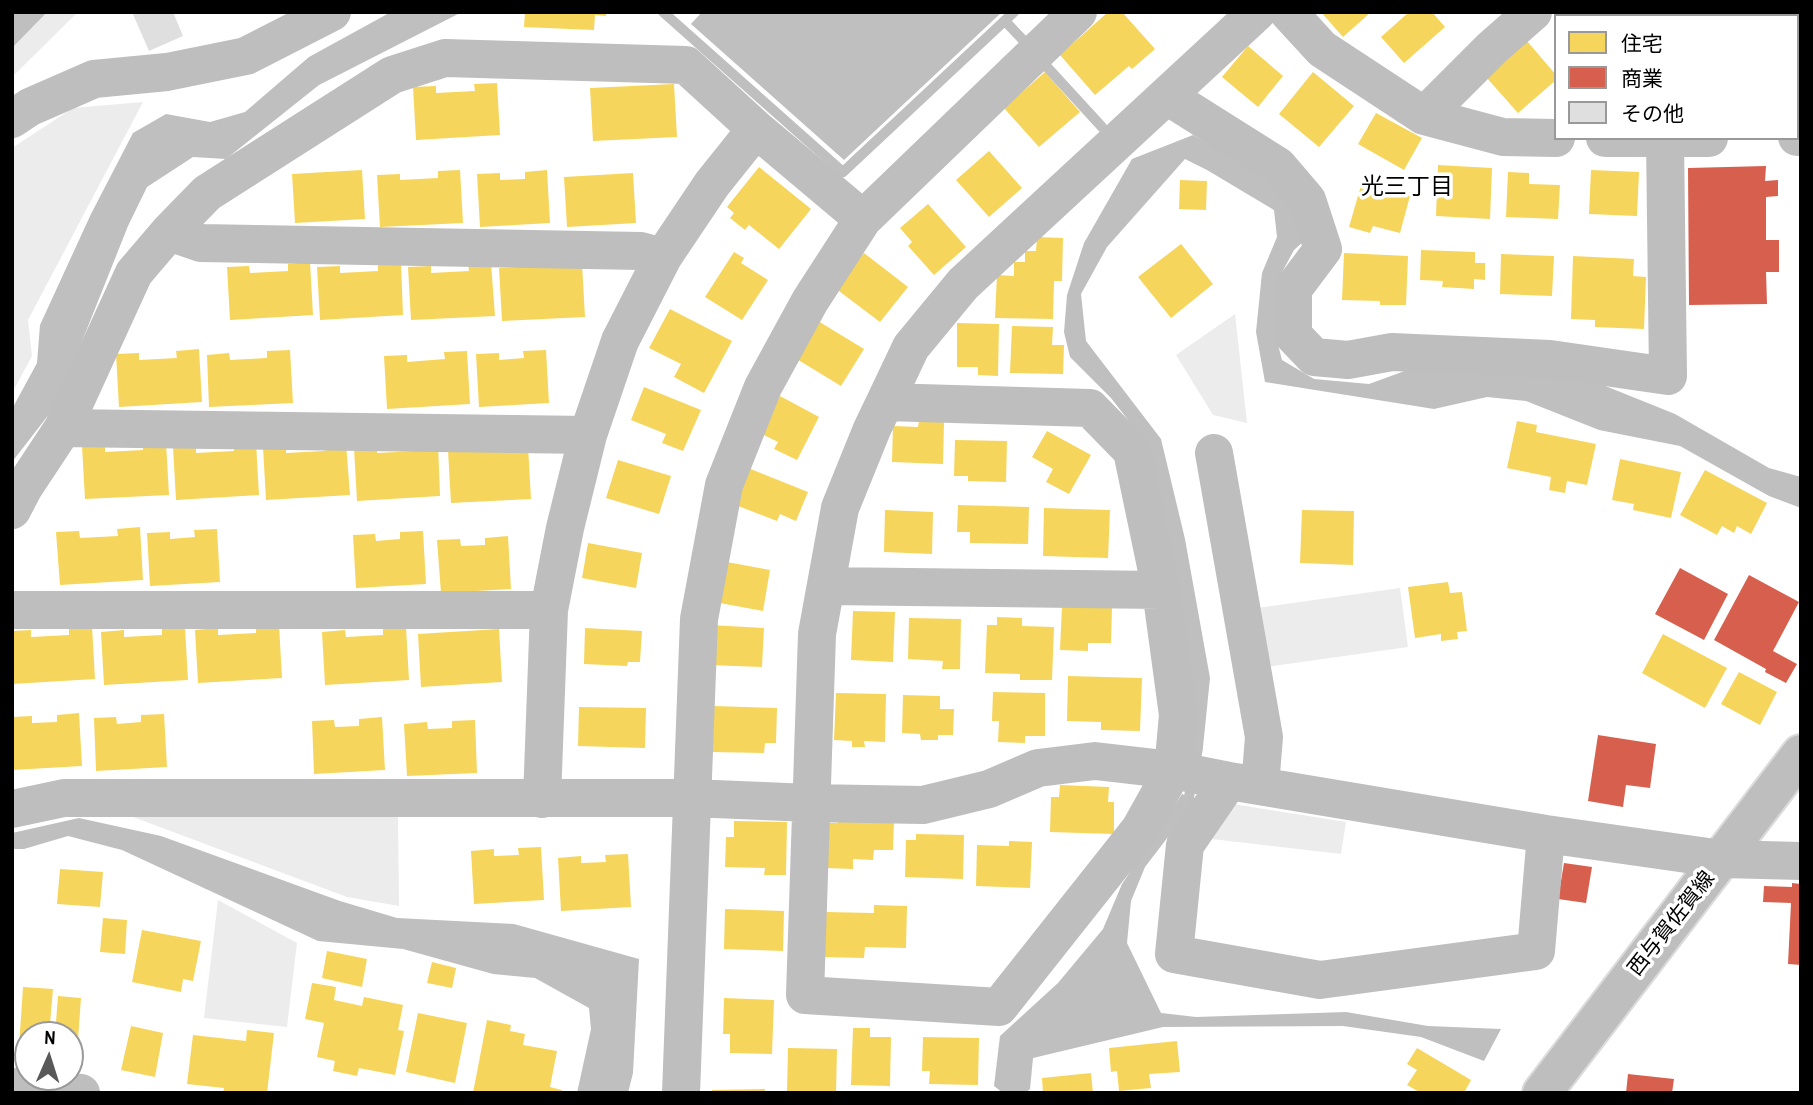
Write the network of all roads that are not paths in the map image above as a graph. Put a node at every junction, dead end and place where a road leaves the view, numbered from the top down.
1 (332, 12) edge
2 (1078, 12) edge
3 (1257, 12) edge
4 (1288, 12) edge
5 (1533, 12) edge
6 (1167, 96) junction
7 (1424, 116) junction
8 (12, 119) edge
9 (756, 129) junction
10 (1554, 138) edge
11 (1665, 140) edge
12 (863, 219) junction
13 (169, 232) junction
14 (663, 257) junction
15 (885, 402) junction
16 (63, 428) junction
17 (588, 435) junction
18 (1213, 453) dead end
19 (12, 510) edge
20 (826, 586) junction
21 (1161, 590) junction
22 (12, 610) edge
23 (549, 610) junction
24 (1801, 754) edge
25 (1211, 777) junction
26 (691, 798) junction
27 (542, 799) junction
28 (810, 803) junction
29 (12, 809) edge
30 (1546, 834) junction
31 (1722, 859) junction
32 (1801, 861) edge
33 (12, 1087) edge
34 (81, 1093) edge
35 (681, 1093) edge
36 (1542, 1093) edge

1 - 8 street
2 - 12 street
3 - 6 street
4 - 7 street
5 - 7 street
6 - 11 street
6 - 15 street
7 - 10 street
9 - 12 street
9 - 13 street
9 - 14 street
12 - 26 street
13 - 14 street
13 - 16 street
14 - 17 street
15 - 20 street
15 - 21 street
16 - 17 street
16 - 19 street
17 - 23 street
18 - 25 street
20 - 21 street
20 - 28 street
21 - 25 street
22 - 23 street
23 - 27 street
24 - 31 street, 西与賀佐賀線
25 - 28 street
25 - 28 street
25 - 30 street
25 - 30 street
26 - 27 street
26 - 28 street
26 - 35 street
27 - 29 street
30 - 31 street
31 - 32 street
31 - 36 street, 西与賀佐賀線
33 - 34 street

